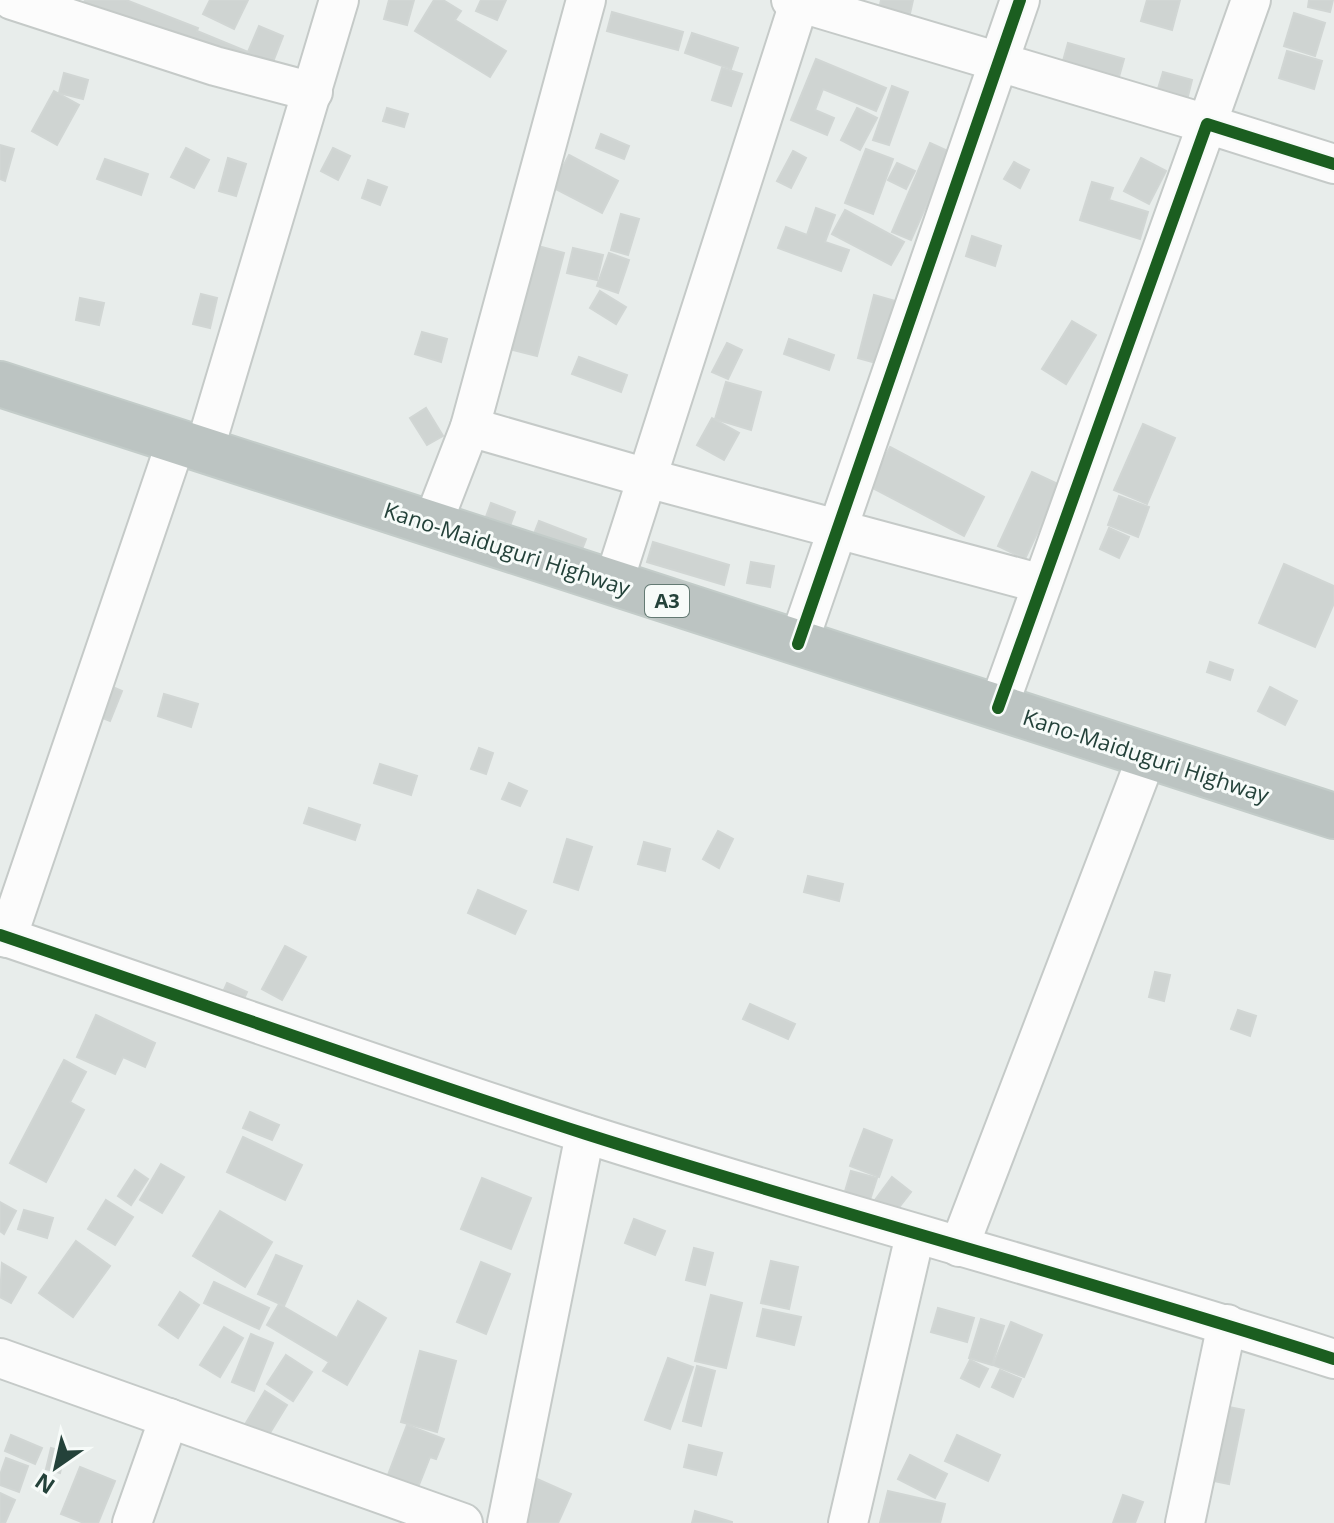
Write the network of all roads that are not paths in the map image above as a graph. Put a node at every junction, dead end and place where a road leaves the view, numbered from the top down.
1 (12, 0) edge
2 (339, 0) edge
3 (586, 0) edge
4 (1020, 0) edge
5 (1251, 0) edge
6 (797, 1) edge
7 (1000, 64) junction
8 (313, 92) junction
9 (1207, 124) junction
10 (1334, 164) edge
11 (0, 384) edge
12 (470, 427) junction
13 (190, 447) junction
14 (647, 478) junction
15 (432, 525) junction
16 (839, 529) junction
17 (613, 584) junction
18 (1042, 584) junction
19 (798, 644) junction
20 (998, 708) junction
21 (1147, 756) junction
22 (1334, 816) edge
23 (4, 937) edge
24 (585, 1134) junction
25 (915, 1235) junction
26 (959, 1247) junction
27 (1227, 1324) junction
28 (0, 1358) edge
29 (1334, 1359) edge
30 (169, 1418) junction
31 (132, 1523) edge
32 (463, 1523) edge
33 (507, 1523) edge
34 (848, 1523) edge
35 (1185, 1523) edge

1 - 8 street
2 - 8 street
3 - 12 street
4 - 7 street
5 - 9 street
6 - 7 street
6 - 14 street
7 - 9 street
7 - 16 street
8 - 13 street
9 - 10 street
9 - 18 street
11 - 13 highway, Kano-Maiduguri Highway / A3
12 - 14 street
12 - 15 street
13 - 15 highway, Kano-Maiduguri Highway / A3
13 - 23 street
14 - 16 street
14 - 17 street
15 - 17 highway, Kano-Maiduguri Highway / A3
16 - 18 street
16 - 19 street
17 - 19 highway, Kano-Maiduguri Highway / A3
18 - 20 street
19 - 20 highway, Kano-Maiduguri Highway / A3
20 - 21 highway, Kano-Maiduguri Highway / A3
21 - 22 highway, Kano-Maiduguri Highway / A3
21 - 26 street
23 - 24 street
24 - 25 street
24 - 33 street
25 - 26 street
25 - 34 street
26 - 27 street
27 - 29 street
27 - 35 street
28 - 30 street
30 - 31 street
30 - 32 street

